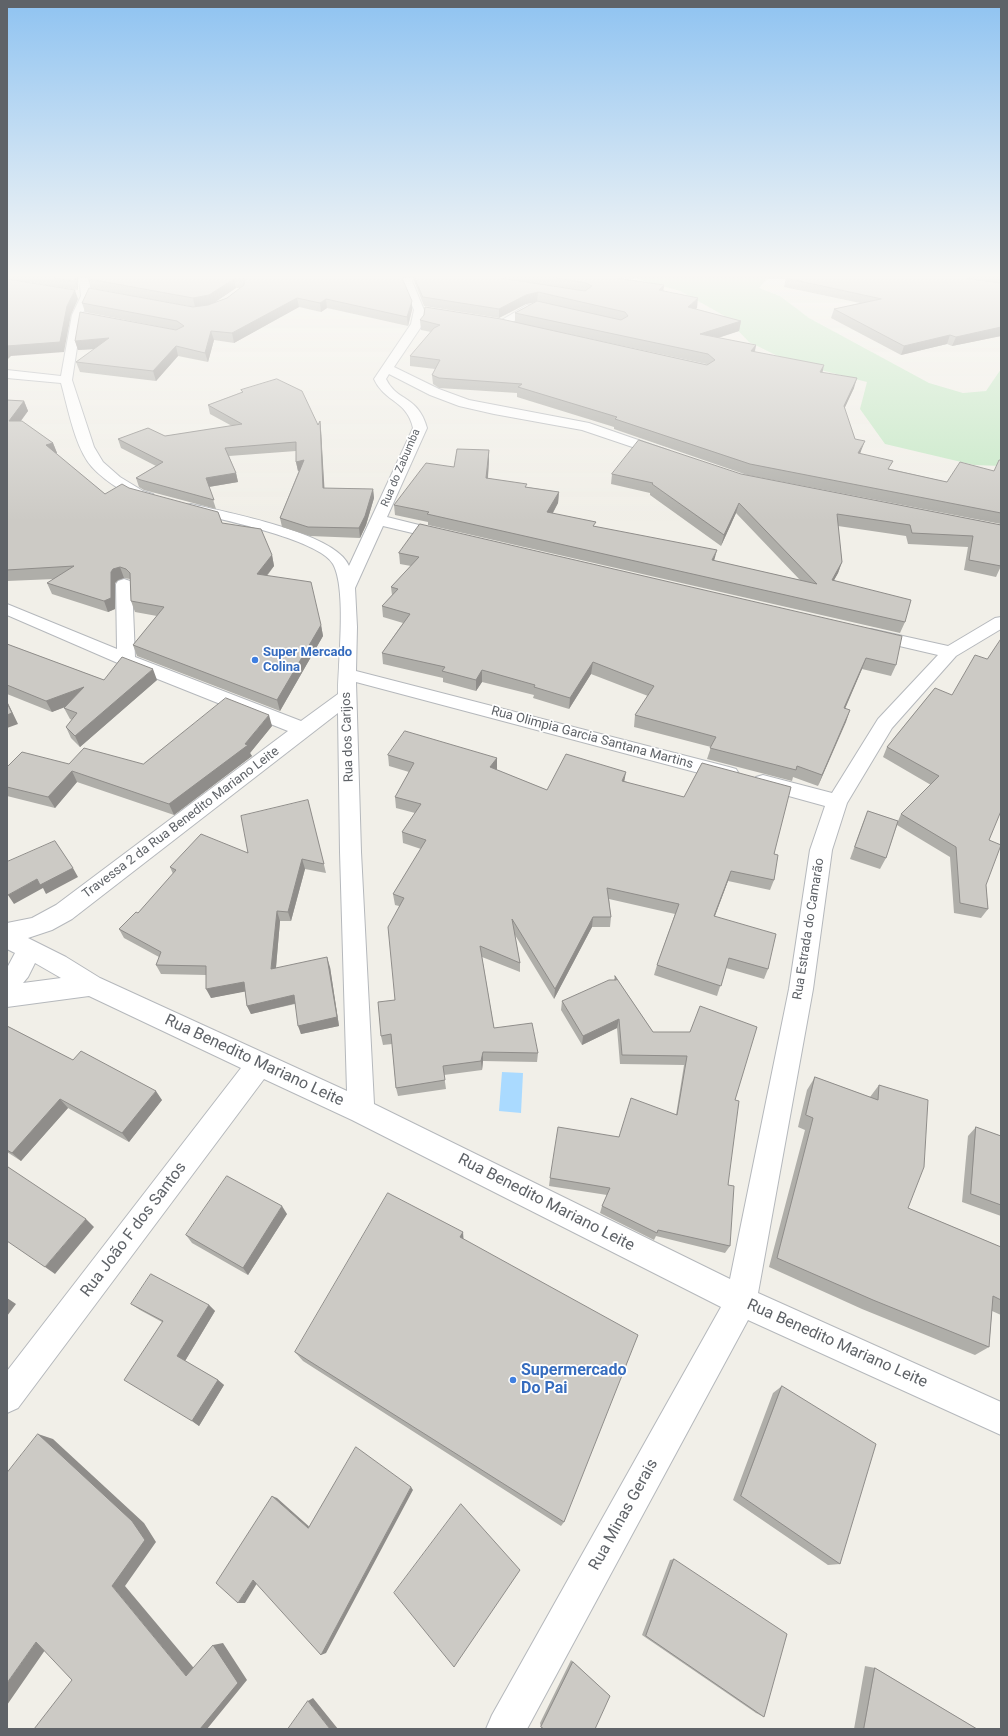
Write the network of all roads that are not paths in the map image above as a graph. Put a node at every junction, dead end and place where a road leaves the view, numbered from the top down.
1 (70, 359) edge
2 (393, 359) edge
3 (387, 368) junction
4 (7, 374) edge
5 (66, 380) junction
6 (679, 459) edge
7 (379, 520) junction
8 (464, 540) edge
9 (124, 584) dead end
10 (348, 586) junction
11 (7, 609) edge
12 (1001, 622) edge
13 (858, 631) edge
14 (950, 652) junction
15 (126, 660) junction
16 (347, 685) junction
17 (304, 730) junction
18 (837, 802) junction
19 (7, 934) edge
20 (7, 938) edge
21 (29, 948) junction
22 (7, 985) edge
23 (91, 985) junction
24 (7, 996) edge
25 (260, 1064) junction
26 (361, 1111) junction
27 (741, 1301) junction
28 (7, 1397) edge
29 (1001, 1418) edge
30 (506, 1729) edge

1 - 5 street, Rua dos Carijos
2 - 3 street, Rua do Zabumba
3 - 6 street
3 - 7 street, Rua do Zabumba
4 - 5 street
5 - 10 street, Rua dos Carijos
7 - 8 street
7 - 10 street, Rua do Zabumba
9 - 15 street
10 - 16 street, Rua dos Carijos
11 - 15 street
12 - 14 street, Rua Estrada do Camarão
13 - 14 street
14 - 18 street, Rua Estrada do Camarão
15 - 17 street
16 - 17 street, Travessa 2 da Rua Benedito Mariano Leite
16 - 18 street, Rua Olimpia Garcia Santana Martins
16 - 26 street, Rua dos Carijos
17 - 19 street, Travessa 2 da Rua Benedito Mariano Leite
18 - 27 street, Rua Estrada do Camarão
20 - 21 street, Rua Benedito Mariano Leite
21 - 22 street
21 - 23 street, Rua Benedito Mariano Leite
23 - 24 street
23 - 25 street, Rua Benedito Mariano Leite
25 - 26 street, Rua Benedito Mariano Leite
25 - 28 street, Rua João F dos Santos
26 - 27 street, Rua Benedito Mariano Leite
27 - 29 street, Rua Benedito Mariano Leite
27 - 30 street, Rua Minas Gerais

